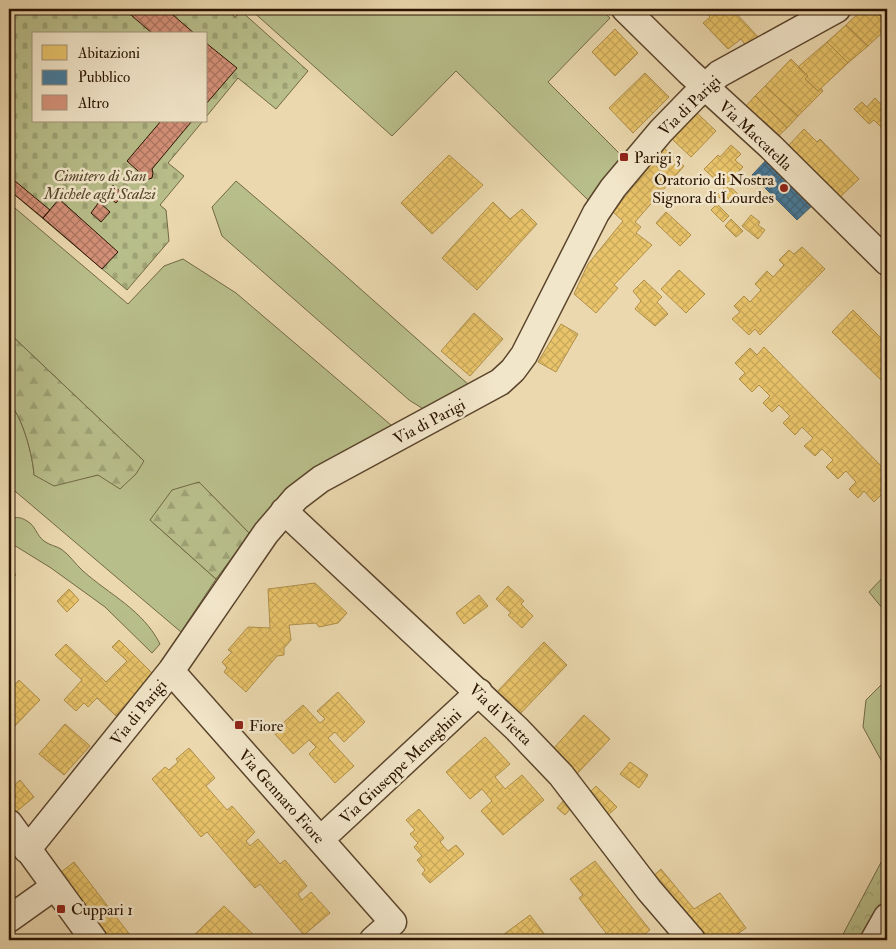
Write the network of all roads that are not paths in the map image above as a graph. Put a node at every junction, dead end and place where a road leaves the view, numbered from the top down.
1 (625, 9) edge
2 (837, 9) edge
3 (705, 87) junction
4 (887, 262) edge
5 (284, 511) junction
6 (171, 671) junction
7 (479, 692) junction
8 (9, 823) edge
9 (321, 839) junction
10 (27, 850) junction
11 (54, 887) junction
12 (887, 917) edge
13 (9, 919) edge
14 (94, 940) edge
15 (373, 940) edge
16 (692, 940) edge
17 (874, 940) edge

1 - 3 street, Via Maccatella
2 - 3 street, Via di Parigi
3 - 4 street, Via Maccatella
3 - 5 street, Via di Parigi
5 - 6 street, Via di Parigi
5 - 7 street, Via di Vietta
6 - 9 street, Via Gennaro Fiore
6 - 10 street, Via di Parigi
7 - 9 street, Via Giuseppe Meneghini
7 - 16 street, Via di Vietta
8 - 10 street
9 - 15 street, Via Gennaro Fiore
10 - 11 street
11 - 13 street
11 - 14 street
12 - 17 street

